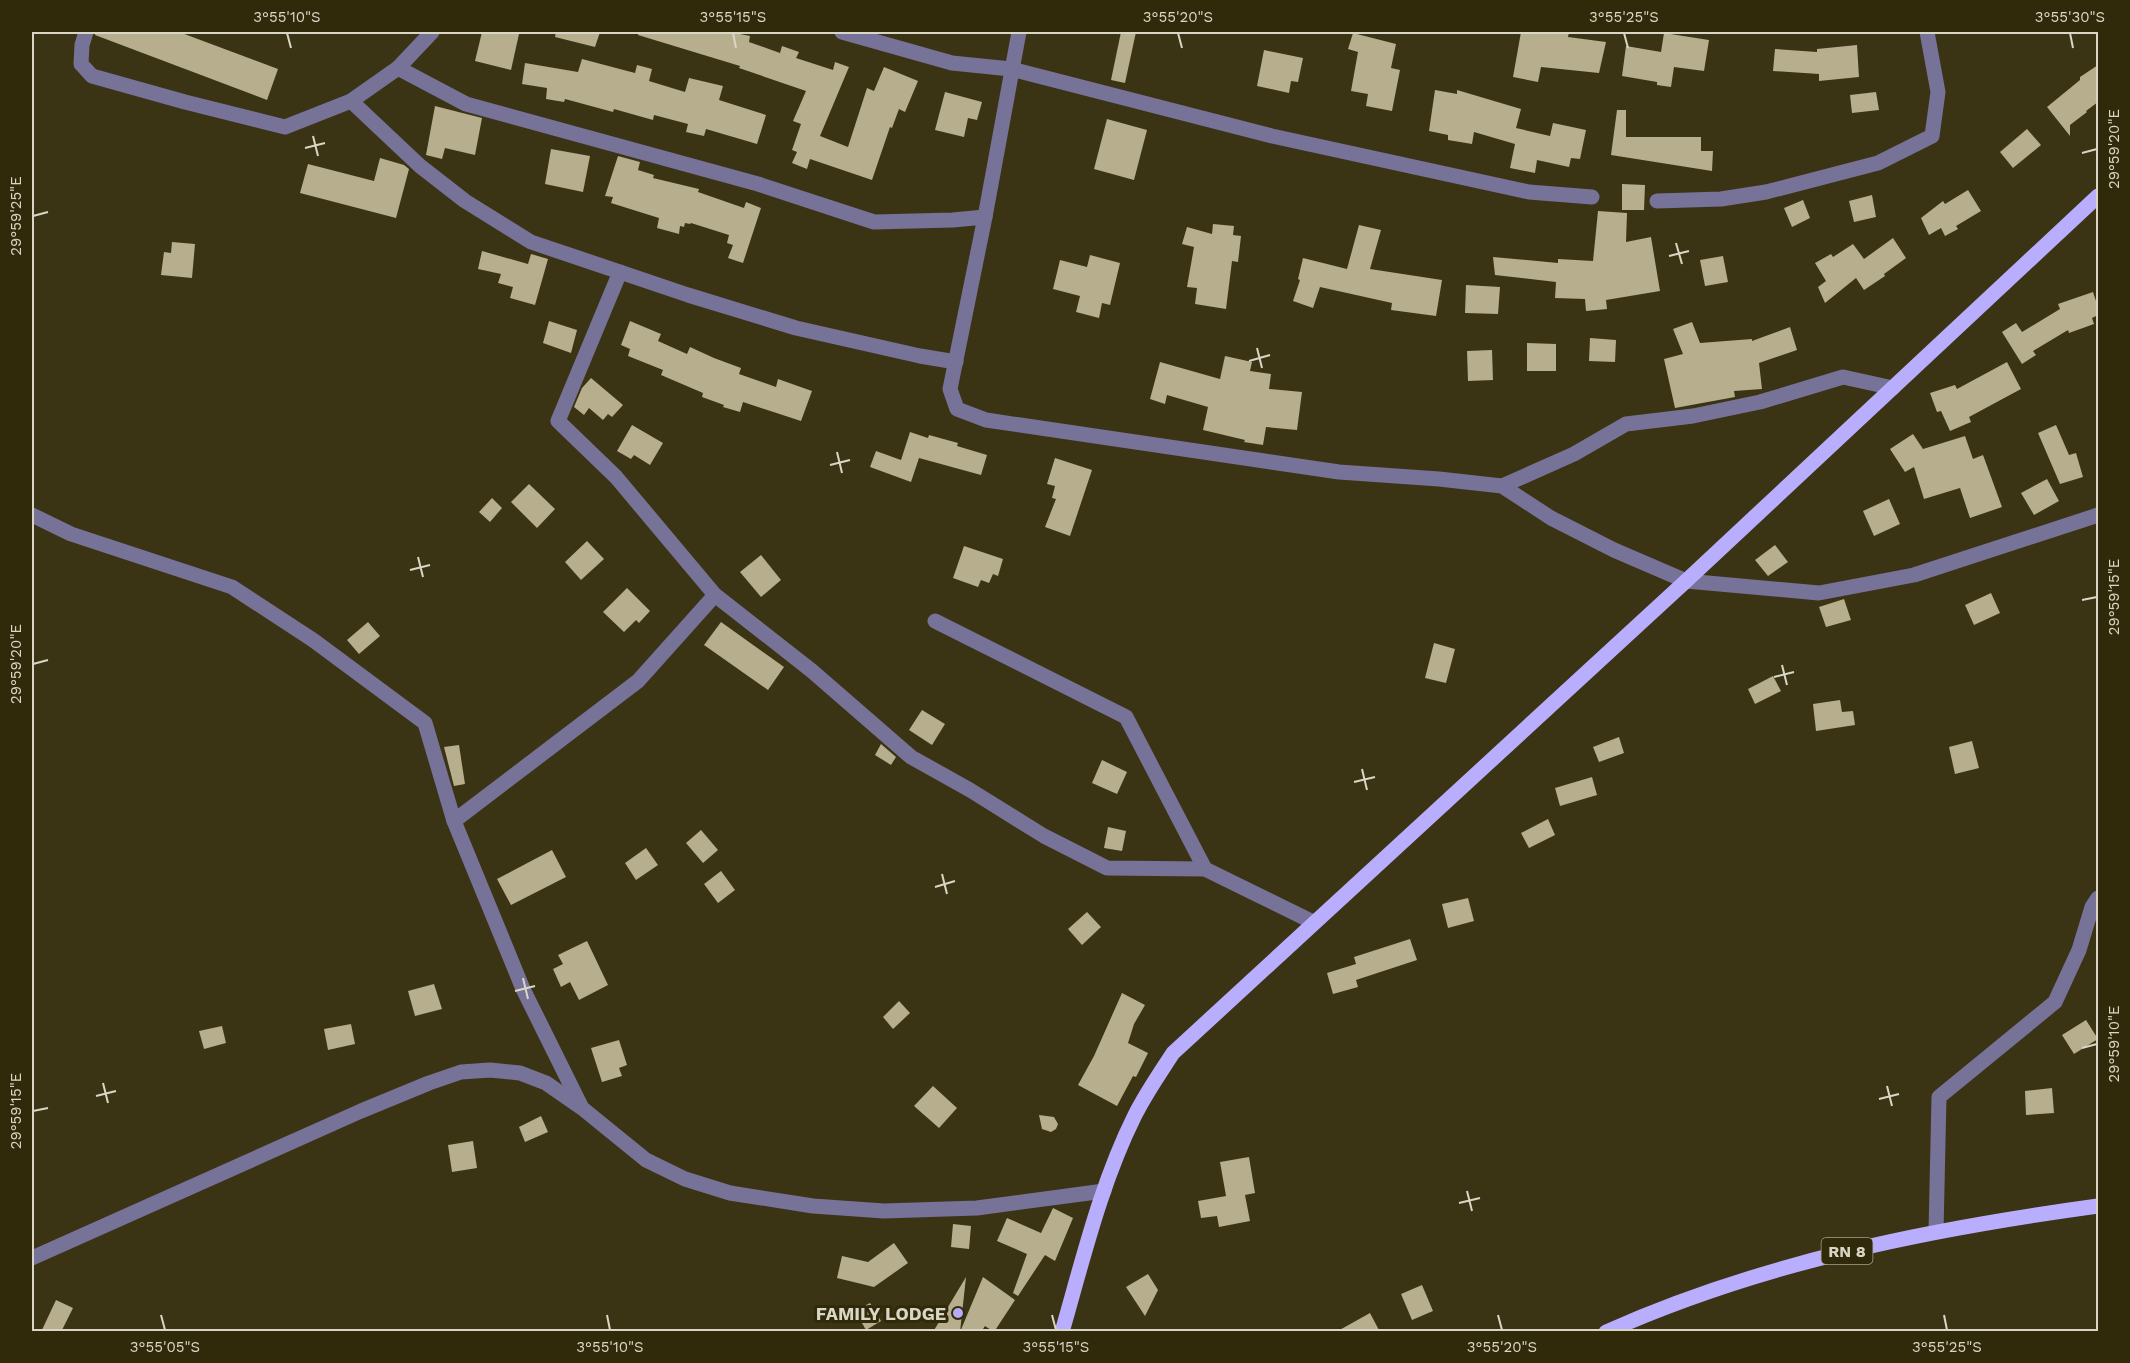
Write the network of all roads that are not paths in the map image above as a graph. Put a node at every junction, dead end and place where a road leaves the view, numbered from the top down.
1 (86, 32) edge
2 (432, 32) edge
3 (842, 32) edge
4 (1019, 32) edge
5 (1927, 32) edge
6 (398, 68) junction
7 (1011, 69) junction
8 (351, 101) junction
9 (2098, 196) edge
10 (1592, 197) dead end
11 (1657, 201) dead end
12 (985, 217) junction
13 (620, 272) junction
14 (956, 362) junction
15 (1893, 388) junction
16 (1502, 486) junction
17 (32, 515) edge
18 (2098, 515) edge
19 (1686, 581) junction
20 (715, 595) junction
21 (935, 621) dead end
22 (454, 821) junction
23 (1205, 869) junction
24 (2098, 898) edge
25 (1313, 922) junction
26 (582, 1108) junction
27 (1104, 1191) junction
28 (2098, 1206) edge
29 (1936, 1232) junction
30 (32, 1258) edge
31 (1062, 1332) edge
32 (1606, 1332) edge

1 - 8 street
2 - 6 street
3 - 7 street
4 - 7 street
5 - 11 street
6 - 8 street
6 - 12 street
7 - 10 street
7 - 12 street
8 - 13 street
9 - 15 main road
12 - 14 street
13 - 14 street
13 - 20 street
14 - 16 street
15 - 16 street
15 - 19 main road
16 - 19 street
17 - 22 street
18 - 19 street
19 - 25 main road
20 - 22 street
20 - 23 street
21 - 23 street
22 - 26 street
23 - 25 street
24 - 29 street
25 - 27 main road
26 - 27 street
26 - 30 street
27 - 31 main road
28 - 29 main road, RN 8
29 - 32 main road, RN 8

